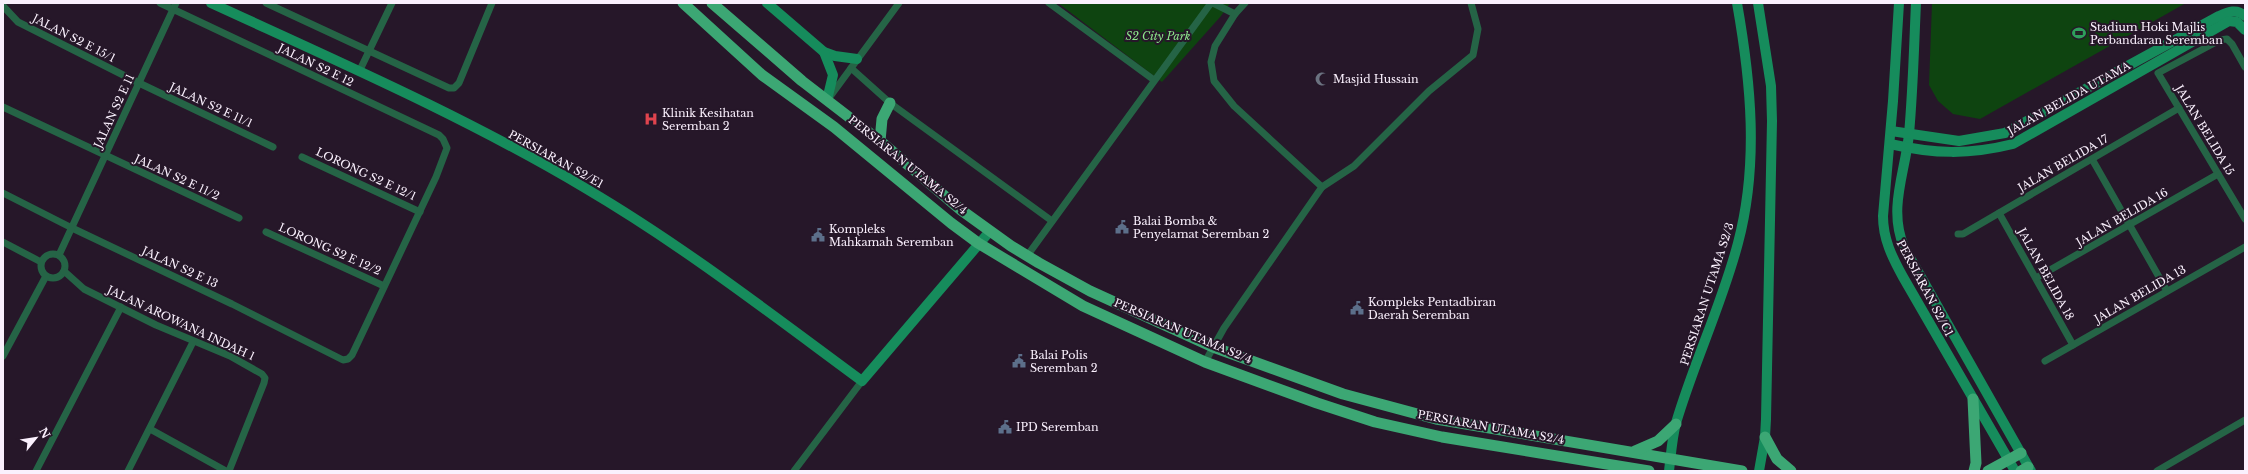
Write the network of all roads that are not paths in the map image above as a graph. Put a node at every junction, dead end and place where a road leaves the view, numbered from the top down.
1 (160, 3) edge
2 (211, 3) edge
3 (266, 3) edge
4 (287, 3) edge
5 (392, 3) edge
6 (492, 3) edge
7 (683, 3) edge
8 (712, 3) edge
9 (767, 3) edge
10 (899, 3) edge
11 (1049, 3) edge
12 (1212, 3) edge
13 (1245, 3) edge
14 (1471, 3) edge
15 (1737, 3) edge
16 (1758, 3) edge
17 (1899, 3) edge
18 (1916, 3) edge
19 (3, 6) edge
20 (175, 6) edge
21 (284, 11) junction
22 (1235, 14) junction
23 (2245, 16) edge
24 (2245, 30) edge
25 (368, 52) junction
26 (824, 52) junction
27 (857, 58) junction
28 (2245, 67) edge
29 (851, 68) junction
30 (359, 72) junction
31 (1154, 80) junction
32 (139, 83) junction
33 (827, 100) junction
34 (890, 103) junction
35 (3, 107) edge
36 (2179, 108) junction
37 (834, 127) junction
38 (1891, 131) junction
39 (1909, 135) junction
40 (880, 140) junction
41 (1890, 144) junction
42 (272, 147) dead end
43 (1907, 148) junction
44 (105, 156) junction
45 (302, 157) dead end
46 (2092, 159) junction
47 (2218, 174) junction
48 (1322, 187) junction
49 (3, 193) edge
50 (420, 212) junction
51 (1999, 213) junction
52 (239, 218) dead end
53 (2245, 219) edge
54 (1052, 221) junction
55 (2129, 225) junction
56 (72, 228) junction
57 (990, 231) junction
58 (266, 232) dead end
59 (1958, 234) dead end
60 (3, 242) edge
61 (978, 243) junction
62 (2245, 247) edge
63 (59, 255) junction
64 (1027, 256) junction
65 (41, 262) junction
66 (64, 271) junction
67 (46, 276) junction
68 (2036, 278) junction
69 (384, 286) junction
70 (1090, 291) junction
71 (2167, 291) junction
72 (1083, 306) junction
73 (121, 307) junction
74 (193, 342) junction
75 (2072, 346) junction
76 (1213, 347) junction
77 (3, 356) edge
78 (2045, 361) dead end
79 (1206, 362) junction
80 (862, 381) junction
81 (1973, 399) junction
82 (2245, 420) edge
83 (1676, 424) junction
84 (150, 429) junction
85 (1765, 437) junction
86 (1634, 452) junction
87 (2021, 453) junction
88 (1671, 459) junction
89 (2009, 460) junction
90 (1624, 468) edge
91 (2027, 470) edge
92 (36, 471) edge
93 (128, 471) edge
94 (227, 471) edge
95 (794, 471) edge
96 (1649, 471) edge
97 (1669, 471) edge
98 (1742, 471) edge
99 (1759, 471) edge
100 (1791, 471) edge
101 (1974, 471) edge
102 (1988, 471) edge
103 (2015, 471) edge
104 (2157, 471) edge

1 - 20 street, JALAN S2 E 12
2 - 30 main road, PERSIARAN S2/E1
3 - 21 street
4 - 21 street
5 - 25 street
6 - 25 street
7 - 37 main road, PERSIARAN UTAMA S2/4
8 - 33 main road, PERSIARAN UTAMA S2/4
9 - 26 main road
10 - 27 street
11 - 31 street
12 - 22 street
12 - 31 street
13 - 22 street
14 - 48 street
15 - 83 main road, PERSIARAN UTAMA S2/3
16 - 85 main road
17 - 38 main road, PERSIARAN S2/C1
18 - 39 main road, PERSIARAN S2/C1
19 - 32 street, JALAN S2 E 15/1
20 - 32 street, JALAN S2 E 11
20 - 50 street, JALAN S2 E 12
21 - 25 street
22 - 48 street
23 - 39 main road, JALAN BELIDA UTAMA
24 - 43 main road, JALAN BELIDA UTAMA
25 - 30 street
26 - 27 main road
26 - 33 main road
27 - 29 street
28 - 36 street, JALAN BELIDA 15
29 - 33 street
29 - 34 street
30 - 80 main road, PERSIARAN S2/E1
31 - 54 street
32 - 42 street, JALAN S2 E 11/1
32 - 44 street, JALAN S2 E 11
33 - 37 main road
33 - 40 main road, PERSIARAN UTAMA S2/4
34 - 40 main road
34 - 54 street
35 - 44 street, JALAN S2 E 11/2
36 - 46 street, JALAN BELIDA 17
36 - 47 street, JALAN BELIDA 15
37 - 61 main road, PERSIARAN UTAMA S2/4
38 - 39 main road, JALAN BELIDA UTAMA
38 - 41 main road, PERSIARAN S2/C1
39 - 43 main road, PERSIARAN S2/C1
40 - 57 main road, PERSIARAN UTAMA S2/4
41 - 43 main road, JALAN BELIDA UTAMA
41 - 81 main road, PERSIARAN S2/C1
43 - 87 main road, PERSIARAN S2/C1
44 - 52 street, JALAN S2 E 11/2
44 - 56 street, JALAN S2 E 11
45 - 50 street, LORONG S2 E 12/1
46 - 51 street, JALAN BELIDA 17
46 - 55 street
47 - 53 street, JALAN BELIDA 15
47 - 55 street, JALAN BELIDA 16
48 - 76 street
49 - 56 street, JALAN S2 E 13
50 - 69 street
51 - 59 street, JALAN BELIDA 17
51 - 68 street, JALAN BELIDA 18
54 - 64 street
55 - 68 street, JALAN BELIDA 16
55 - 71 street
56 - 63 street, JALAN S2 E 11
56 - 69 street, JALAN S2 E 13
57 - 61 main road
57 - 64 main road, PERSIARAN UTAMA S2/4
58 - 69 street, LORONG S2 E 12/2
60 - 65 street
61 - 72 main road, PERSIARAN UTAMA S2/4
61 - 80 main road
62 - 71 street, JALAN BELIDA 13
63 - 65 street
63 - 66 street
64 - 70 main road, PERSIARAN UTAMA S2/4
65 - 67 street
66 - 67 street
66 - 73 street, JALAN AROWANA INDAH 1
67 - 77 street
68 - 75 street, JALAN BELIDA 18
70 - 72 main road
70 - 76 main road, PERSIARAN UTAMA S2/4
71 - 75 street, JALAN BELIDA 13
72 - 79 main road, PERSIARAN UTAMA S2/4
73 - 74 street, JALAN AROWANA INDAH 1
73 - 92 street
74 - 84 street
74 - 94 street, JALAN AROWANA INDAH 1
75 - 78 street, JALAN BELIDA 13
76 - 79 street
76 - 86 main road, PERSIARAN UTAMA S2/4
79 - 90 main road, PERSIARAN UTAMA S2/4
80 - 95 street
81 - 89 main road, PERSIARAN S2/C1
81 - 101 main road
82 - 104 street
83 - 86 main road
83 - 88 main road, PERSIARAN UTAMA S2/3
84 - 93 street
84 - 94 street
85 - 99 main road
85 - 100 main road
86 - 88 main road, PERSIARAN UTAMA S2/4
87 - 89 main road
87 - 91 main road, PERSIARAN S2/C1
88 - 97 main road, PERSIARAN UTAMA S2/3
88 - 98 main road, PERSIARAN UTAMA S2/4
89 - 102 main road
89 - 103 main road, PERSIARAN S2/C1
90 - 96 main road, PERSIARAN UTAMA S2/4

